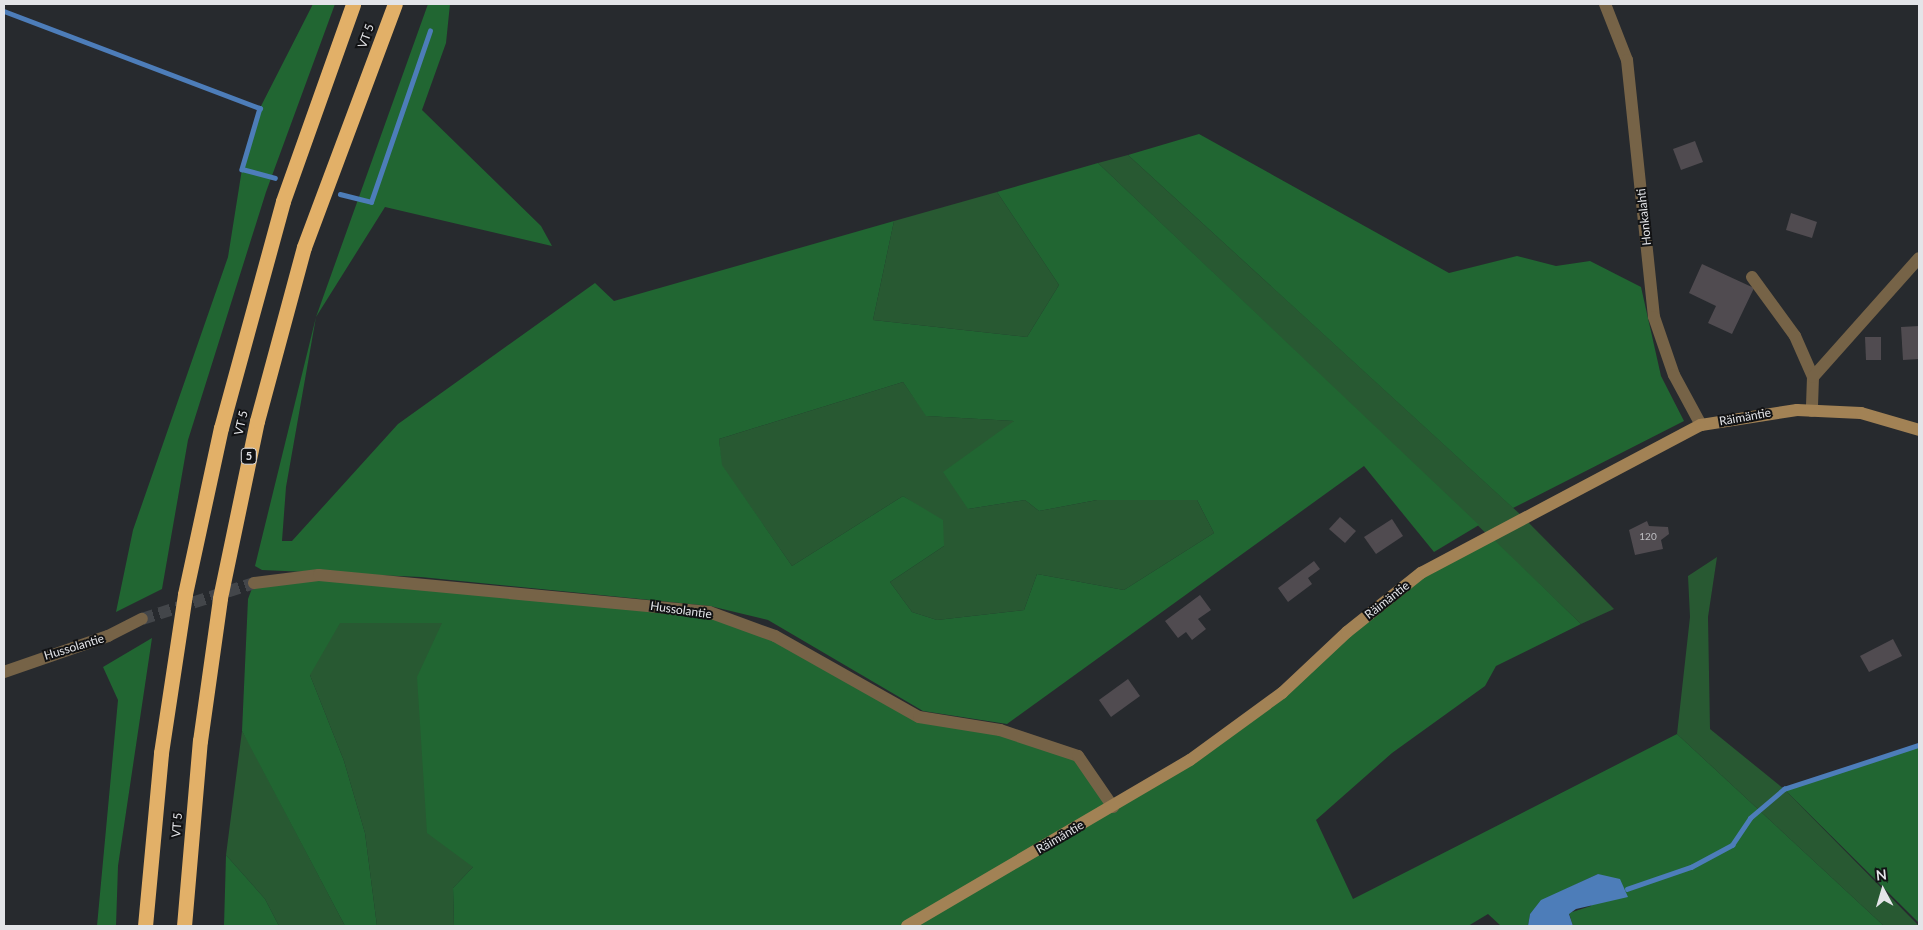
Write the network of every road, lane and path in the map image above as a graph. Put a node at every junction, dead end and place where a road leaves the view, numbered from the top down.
1 (353, 4) edge
2 (394, 4) edge
3 (1605, 4) edge
4 (1919, 258) edge
5 (1752, 277) dead end
6 (1813, 378) junction
7 (1812, 411) junction
8 (1701, 425) junction
9 (1919, 430) edge
10 (254, 584) tunnel mouth
11 (142, 619) tunnel mouth
12 (4, 672) edge
13 (1113, 807) junction
14 (145, 926) edge
15 (184, 926) edge
16 (907, 926) edge

1 - 14 highway, VT 5
2 - 15 highway, VT 5 / 5
3 - 8 street, Honkalahti
4 - 6 street
5 - 6 street
6 - 7 street
7 - 8 street, Räimäntie
7 - 9 street, Räimäntie
8 - 13 street, Räimäntie
10 - 13 street, Hussolantie
11 - 12 street, Hussolantie
13 - 16 street, Räimäntie

